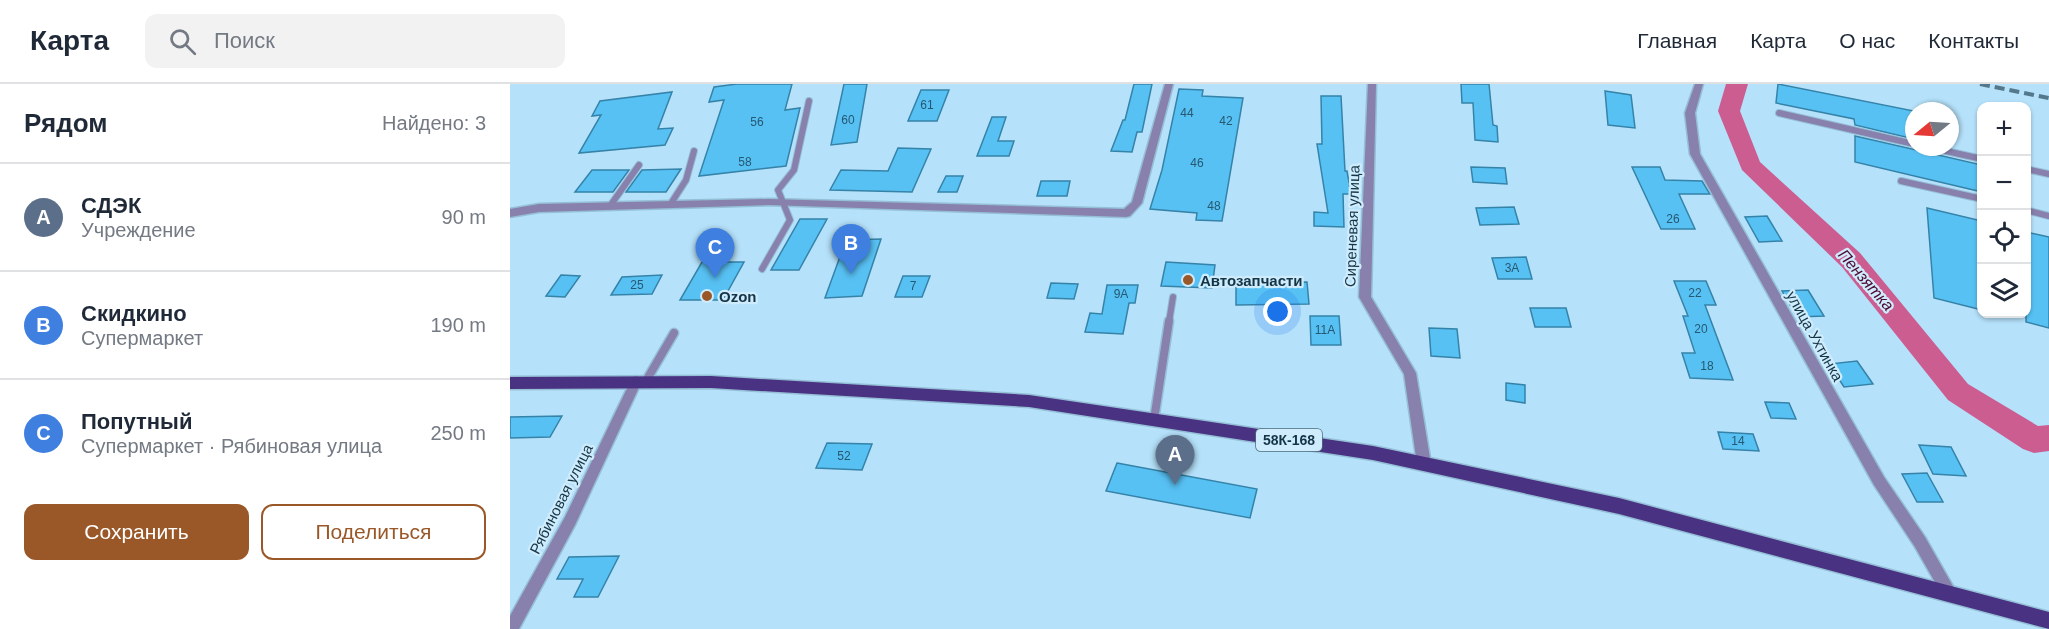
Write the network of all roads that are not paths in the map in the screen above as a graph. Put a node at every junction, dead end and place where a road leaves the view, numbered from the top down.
1 (1169, 84) edge
2 (1372, 84) edge
3 (1699, 84) edge
4 (809, 101) dead end
5 (1779, 113) dead end
6 (1905, 142) edge
7 (694, 151) dead end
8 (1959, 154) edge
9 (1977, 158) edge
10 (639, 165) dead end
11 (2031, 170) edge
12 (2049, 174) edge
13 (1900, 181) dead end
14 (1977, 198) edge
15 (781, 202) junction
16 (670, 205) junction
17 (610, 206) junction
18 (2031, 211) edge
19 (510, 213) edge
20 (2049, 216) edge
21 (762, 269) dead end
22 (1173, 297) dead end
23 (674, 333) dead end
24 (641, 381) junction
25 (510, 382) edge
26 (1154, 420) junction
27 (1424, 464) junction
28 (1949, 592) junction
29 (2049, 621) edge
30 (511, 629) edge

1 - 15 street
2 - 27 street, Сиреневая улица
3 - 28 street, улица Ухтинка
4 - 15 lane
5 - 6 lane
7 - 16 lane
8 - 9 lane
10 - 17 lane
11 - 12 lane
13 - 14 lane
15 - 16 street
15 - 21 lane
16 - 17 street
17 - 19 street
18 - 20 lane
22 - 26 lane
23 - 24 lane
24 - 25 main road, 58К-168
24 - 26 main road, 58К-168
24 - 30 street, Рябиновая улица
26 - 27 main road, 58К-168
27 - 28 main road, 58К-168
28 - 29 main road, 58К-168

